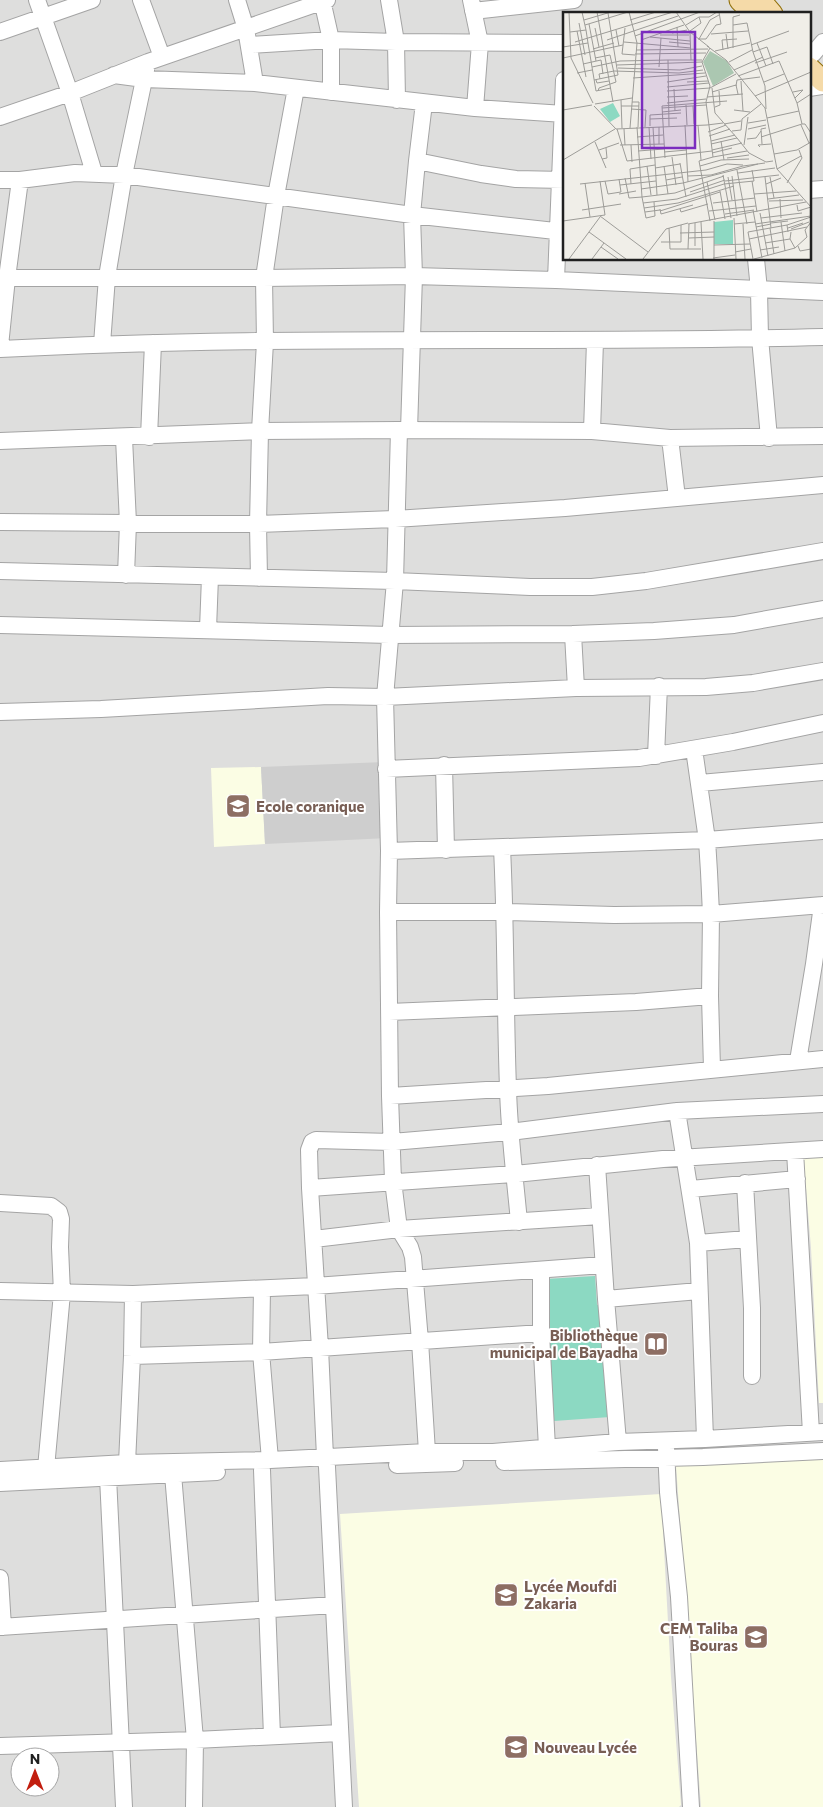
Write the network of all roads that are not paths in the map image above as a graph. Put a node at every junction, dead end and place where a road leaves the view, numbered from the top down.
1 (37, 0) edge
2 (92, 0) edge
3 (141, 0) edge
4 (237, 0) edge
5 (389, 0) edge
6 (740, 0) edge
7 (760, 0) edge
8 (324, 1) edge
9 (567, 4) edge
10 (472, 5) edge
11 (752, 12) edge
12 (770, 12) edge
13 (42, 18) junction
14 (0, 32) edge
15 (248, 37) junction
16 (331, 40) junction
17 (396, 42) junction
18 (480, 43) junction
19 (563, 43) edge
20 (815, 55) edge
21 (155, 59) junction
22 (114, 75) junction
23 (144, 79) junction
24 (823, 81) edge
25 (256, 83) junction
26 (823, 86) edge
27 (296, 88) junction
28 (810, 88) edge
29 (331, 92) junction
30 (70, 93) junction
31 (397, 100) junction
32 (424, 103) junction
33 (475, 108) junction
34 (563, 114) edge
35 (0, 117) edge
36 (416, 161) junction
37 (94, 173) junction
38 (124, 175) junction
39 (0, 180) edge
40 (20, 180) junction
41 (562, 180) edge
42 (823, 188) edge
43 (810, 190) edge
44 (276, 196) junction
45 (412, 215) junction
46 (561, 232) edge
47 (756, 260) edge
48 (414, 276) junction
49 (107, 277) junction
50 (3, 278) edge
51 (264, 278) junction
52 (556, 280) junction
53 (759, 290) junction
54 (823, 292) edge
55 (823, 336) edge
56 (760, 338) junction
57 (413, 340) junction
58 (595, 341) junction
59 (265, 342) junction
60 (153, 343) junction
61 (102, 344) junction
62 (0, 348) edge
63 (404, 430) junction
64 (592, 430) junction
65 (260, 431) junction
66 (149, 436) junction
67 (823, 436) edge
68 (124, 438) junction
69 (670, 438) junction
70 (769, 438) junction
71 (0, 441) edge
72 (823, 485) edge
73 (677, 498) junction
74 (395, 519) junction
75 (0, 522) edge
76 (128, 523) junction
77 (258, 524) junction
78 (823, 551) edge
79 (0, 571) edge
80 (126, 575) junction
81 (210, 577) junction
82 (259, 578) junction
83 (395, 581) junction
84 (823, 609) edge
85 (0, 625) edge
86 (208, 629) junction
87 (390, 634) junction
88 (573, 634) junction
89 (823, 672) edge
90 (659, 686) junction
91 (576, 688) junction
92 (385, 697) junction
93 (0, 712) edge
94 (823, 723) edge
95 (694, 749) junction
96 (656, 756) junction
97 (444, 765) junction
98 (386, 769) junction
99 (823, 772) edge
100 (700, 783) junction
101 (823, 831) edge
102 (707, 840) junction
103 (502, 848) junction
104 (446, 850) junction
105 (390, 851) junction
106 (822, 905) edge
107 (388, 912) junction
108 (505, 912) junction
109 (711, 914) junction
110 (819, 964) edge
111 (710, 996) junction
112 (506, 1008) junction
113 (390, 1012) junction
114 (823, 1059) edge
115 (798, 1061) junction
116 (712, 1069) junction
117 (508, 1089) junction
118 (390, 1096) junction
119 (823, 1104) edge
120 (677, 1111) junction
121 (510, 1132) junction
122 (392, 1142) junction
123 (823, 1149) edge
124 (795, 1151) junction
125 (685, 1158) junction
126 (597, 1165) junction
127 (515, 1174) junction
128 (797, 1179) junction
129 (393, 1182) junction
130 (745, 1183) junction
131 (310, 1188) junction
132 (691, 1189) junction
133 (0, 1203) edge
134 (600, 1216) junction
135 (518, 1222) junction
136 (399, 1229) junction
137 (314, 1239) junction
138 (747, 1239) junction
139 (698, 1243) junction
140 (603, 1266) junction
141 (541, 1270) junction
142 (415, 1280) junction
143 (315, 1286) junction
144 (262, 1289) junction
145 (0, 1291) edge
146 (699, 1292) junction
147 (62, 1293) junction
148 (133, 1294) junction
149 (606, 1299) junction
150 (541, 1333) junction
151 (420, 1341) junction
152 (320, 1348) junction
153 (261, 1352) junction
154 (132, 1356) junction
155 (752, 1376) dead end
156 (817, 1432) edge
157 (705, 1439) junction
158 (618, 1442) junction
159 (547, 1448) junction
160 (666, 1449) junction
161 (823, 1451) edge
162 (427, 1452) junction
163 (326, 1462) junction
164 (127, 1464) junction
165 (266, 1465) junction
166 (46, 1468) junction
167 (0, 1470) edge
168 (174, 1474) junction
169 (108, 1477) junction
170 (0, 1483) edge
171 (0, 1578) edge
172 (334, 1605) junction
173 (266, 1610) junction
174 (184, 1615) junction
175 (116, 1620) junction
176 (1, 1627) edge
177 (340, 1733) junction
178 (272, 1736) junction
179 (195, 1740) junction
180 (121, 1742) junction
181 (0, 1746) edge
182 (124, 1807) edge
183 (194, 1807) edge
184 (344, 1807) edge
185 (691, 1807) edge

1 - 13 street
2 - 13 street
3 - 21 street
4 - 15 street
5 - 17 street
6 - 11 main road
7 - 12 main road
8 - 15 street
8 - 16 street
9 - 10 street
10 - 18 street
13 - 14 street
13 - 30 street
15 - 16 street
15 - 21 street
15 - 25 street
16 - 17 street
16 - 29 street
17 - 18 street
17 - 31 street
18 - 19 street
18 - 33 street
20 - 24 main road
21 - 22 street
21 - 23 street
22 - 23 street
22 - 30 street
23 - 25 street
23 - 38 street
25 - 27 street
26 - 28 street
27 - 29 street
27 - 44 street
29 - 31 street
30 - 35 street
30 - 37 street
31 - 32 street
32 - 33 street
32 - 36 street
33 - 34 street
34 - 41 street
36 - 41 street
36 - 45 street
37 - 38 street
37 - 40 street
38 - 44 street
38 - 49 street
39 - 40 street
40 - 50 street
41 - 46 street
42 - 43 street
44 - 45 street
44 - 51 street
45 - 46 street
45 - 48 street
46 - 52 street
47 - 53 street
48 - 51 street
48 - 52 street
48 - 57 street
49 - 50 street
49 - 51 street
49 - 61 street
50 - 62 street
51 - 59 street
52 - 53 street
53 - 54 street
53 - 56 street
55 - 56 street
56 - 58 street
56 - 70 street
57 - 58 street
57 - 59 street
57 - 63 street
58 - 64 street
59 - 60 street
59 - 65 street
60 - 61 street
60 - 66 street
61 - 62 street
63 - 64 street
63 - 65 street
63 - 74 street
64 - 69 street
65 - 66 street
65 - 77 street
66 - 68 street
67 - 70 street
68 - 71 street
68 - 76 street
69 - 70 street
69 - 73 street
72 - 73 street
73 - 74 street
74 - 77 street
74 - 83 street
75 - 76 street
76 - 77 street
76 - 80 street
77 - 82 street
78 - 83 street
79 - 80 street
80 - 81 street
81 - 82 street
81 - 86 street
82 - 83 street
83 - 87 street
84 - 88 street
85 - 86 street
86 - 87 street
87 - 88 street
87 - 92 street
88 - 91 street
89 - 90 street
90 - 91 street
90 - 96 street
91 - 92 street
92 - 93 street
92 - 98 street
94 - 95 street
95 - 96 street
95 - 100 street
96 - 97 street
97 - 98 street
97 - 104 street
98 - 105 street
99 - 100 street
100 - 102 street
101 - 102 street
102 - 103 street
102 - 109 street
103 - 104 street
103 - 108 street
104 - 105 street
105 - 107 street
106 - 109 street
106 - 110 street
107 - 108 street
107 - 113 street
108 - 109 street
108 - 112 street
109 - 111 street
110 - 115 street
111 - 112 street
111 - 116 street
112 - 113 street
112 - 117 street
113 - 118 street
114 - 115 street
115 - 116 street
116 - 117 street
117 - 118 street
117 - 121 street
118 - 122 street
119 - 120 street
120 - 121 street
120 - 125 street
121 - 122 street
121 - 127 street
122 - 129 street
122 - 131 street
123 - 124 street
124 - 125 street
124 - 128 street
125 - 126 street
125 - 132 street
126 - 127 street
126 - 134 street
127 - 129 street
127 - 135 street
128 - 130 street
128 - 156 street
129 - 131 street
129 - 136 street
130 - 132 street
130 - 138 street
131 - 137 street
132 - 139 street
133 - 147 street
134 - 135 street
134 - 140 street
135 - 136 street
136 - 137 street
136 - 142 street
137 - 143 street
138 - 139 street
138 - 155 street
139 - 146 street
140 - 141 street
140 - 149 street
141 - 142 street
141 - 150 street
142 - 143 street
142 - 151 street
143 - 144 street
143 - 152 street
144 - 148 street
144 - 153 street
145 - 147 street
146 - 149 street
146 - 157 street
147 - 148 street
147 - 166 street
148 - 154 street
149 - 158 street
150 - 151 street
150 - 159 street
151 - 152 street
151 - 162 street
152 - 153 street
152 - 163 street
153 - 154 street
153 - 165 street
154 - 164 street
156 - 157 street
157 - 160 street
158 - 159 street
158 - 160 street
159 - 162 street
160 - 161 street
160 - 163 street
160 - 185 street
162 - 163 street
163 - 165 street
163 - 172 street
164 - 165 street
164 - 166 street
165 - 168 street
165 - 173 street
166 - 167 street
168 - 169 street
168 - 174 street
169 - 170 street
169 - 175 street
171 - 176 street
172 - 173 street
172 - 177 street
173 - 174 street
173 - 178 street
174 - 175 street
174 - 179 street
175 - 176 street
175 - 180 street
177 - 178 street
177 - 184 street
178 - 179 street
179 - 180 street
179 - 183 street
180 - 181 street
180 - 182 street

